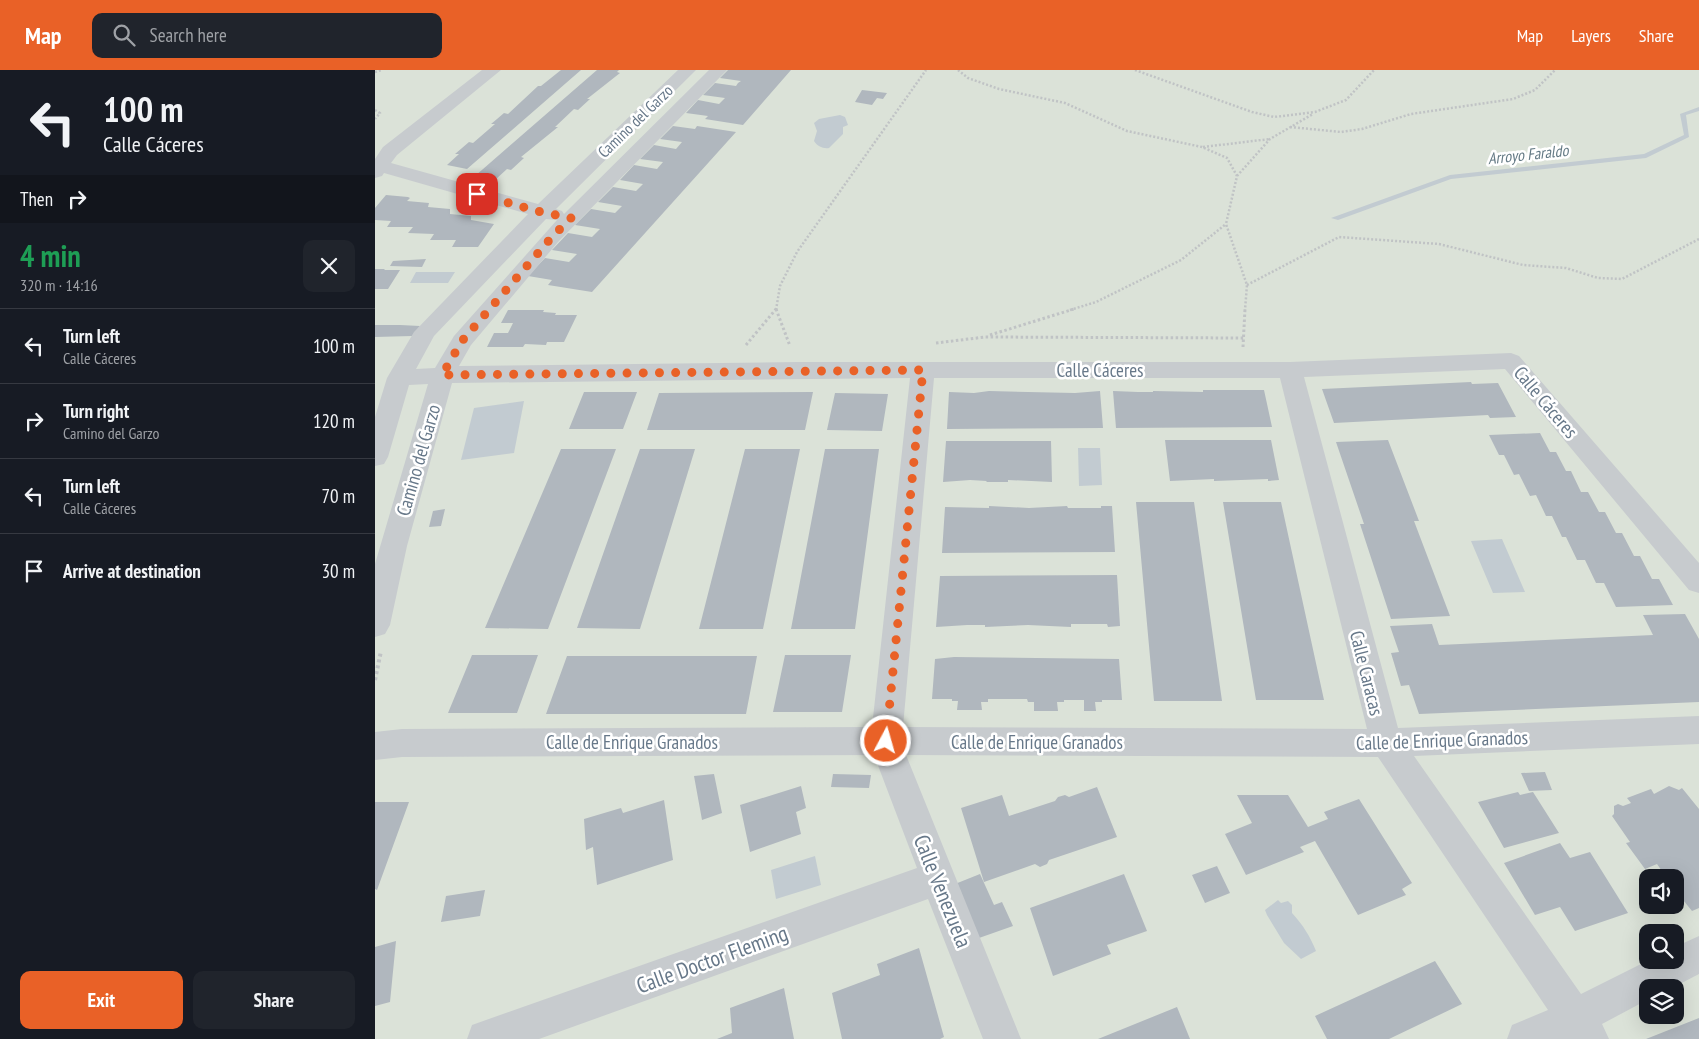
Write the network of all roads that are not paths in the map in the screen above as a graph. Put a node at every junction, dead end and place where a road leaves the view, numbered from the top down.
1 (493, 70) edge
2 (688, 70) edge
3 (719, 70) edge
4 (376, 168) edge
5 (541, 212) junction
6 (571, 218) junction
7 (923, 370) junction
8 (1290, 370) junction
9 (442, 375) junction
10 (399, 378) junction
11 (375, 457) edge
12 (1699, 582) edge
13 (375, 625) edge
14 (1699, 730) edge
15 (886, 741) junction
16 (1385, 743) junction
17 (375, 746) edge
18 (938, 878) junction
19 (1699, 954) edge
20 (1582, 1028) edge
21 (486, 1039) edge
22 (1002, 1039) edge
23 (1526, 1039) edge

1 - 4 street
2 - 5 street, Camino del Garzo
3 - 6 street, Camino del Garzo
4 - 5 street
5 - 6 street
5 - 10 street, Camino del Garzo
6 - 9 street, Camino del Garzo
7 - 8 street, Calle Cáceres
7 - 9 street, Calle Cáceres
7 - 15 street, Calle Venezuela
8 - 12 street, Calle Cáceres
8 - 16 street, Calle Caracas
9 - 10 street, Calle Cáceres
9 - 13 street, Camino del Garzo
10 - 11 street, Camino del Garzo
14 - 16 street, Calle de Enrique Granados
15 - 16 street, Calle de Enrique Granados
15 - 17 street, Calle de Enrique Granados
15 - 18 street, Calle Venezuela
16 - 20 street, Calle Caracas
18 - 21 street, Calle Doctor Fleming
18 - 22 street, Calle Venezuela
19 - 20 street
20 - 23 street

